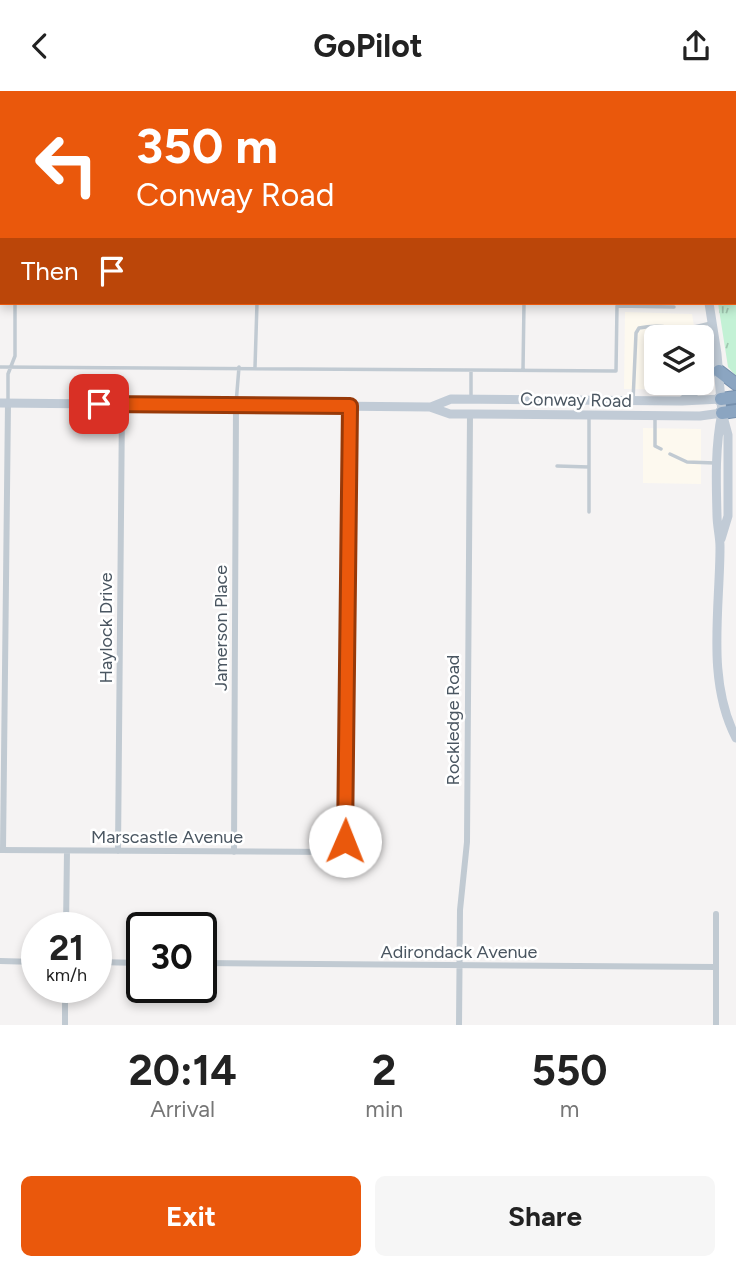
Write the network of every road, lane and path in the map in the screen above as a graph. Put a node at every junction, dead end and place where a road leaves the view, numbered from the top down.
1 (15, 305) edge
2 (257, 305) edge
3 (524, 305) edge
4 (709, 305) edge
5 (674, 307) dead end
6 (713, 322) junction
7 (701, 325) edge
8 (644, 328) edge
9 (715, 337) joint
10 (718, 354) junction
11 (0, 367) edge
12 (11, 367) junction
13 (239, 367) junction
14 (255, 367) junction
15 (523, 370) junction
16 (471, 371) junction
17 (719, 371) junction
18 (736, 384) edge
19 (736, 397) edge
20 (471, 399) junction
21 (722, 399) junction
22 (633, 401) junction
23 (682, 401) junction
24 (4, 403) edge
25 (122, 404) junction
26 (236, 405) junction
27 (350, 406) junction
28 (430, 407) junction
29 (736, 411) edge
30 (722, 413) junction
31 (470, 414) junction
32 (589, 416) junction
33 (655, 416) junction
34 (661, 449) dead end
35 (670, 454) dead end
36 (717, 463) junction
37 (557, 466) dead end
38 (589, 467) junction
39 (589, 512) dead end
40 (720, 544) junction
41 (736, 738) edge
42 (2, 851) edge
43 (67, 851) junction
44 (118, 851) junction
45 (234, 852) junction
46 (66, 912) edge
47 (716, 914) dead end
48 (0, 961) edge
49 (21, 962) edge
50 (217, 963) edge
51 (460, 966) junction
52 (716, 967) junction
53 (65, 1003) edge
54 (65, 1025) edge
55 (459, 1025) edge
56 (716, 1025) edge

1 - 12 lane
2 - 14 lane
3 - 15 lane
4 - 6 main road
5 - 15 lane
6 - 7 lane
6 - 9 main road
8 - 22 lane
9 - 10 main road
10 - 17 main road
10 - 23 main road
11 - 12 lane
12 - 13 lane
12 - 24 lane
13 - 14 lane
13 - 26 lane
14 - 16 lane
15 - 16 lane
16 - 20 lane
17 - 18 highway
17 - 21 main road
19 - 21 highway
20 - 22 main road, Conway Road
20 - 28 main road, Conway Road
21 - 23 main road, Conway Road
21 - 30 main road
22 - 23 main road, Conway Road
24 - 25 main road, Conway Road
24 - 42 street
25 - 26 main road, Conway Road
25 - 44 street, Haylock Drive
26 - 27 main road, Conway Road
26 - 45 street, Jamerson Place
27 - 28 main road, Conway Road
27 - 45 street, Marscastle Avenue
28 - 31 main road, Conway Road
29 - 30 highway
30 - 33 main road, Conway Road
30 - 36 main road
30 - 40 main road
31 - 32 main road, Conway Road
31 - 51 street, Rockledge Road
32 - 33 main road, Conway Road
32 - 38 lane
33 - 34 lane
35 - 36 lane
36 - 40 main road
37 - 38 lane
38 - 39 lane
40 - 41 main road
42 - 43 street, Marscastle Avenue
43 - 44 street, Marscastle Avenue
43 - 46 street
44 - 45 street, Marscastle Avenue
47 - 52 street
48 - 49 street
50 - 51 street, Adirondack Avenue
51 - 52 street, Adirondack Avenue
51 - 55 street, Rockledge Road
52 - 56 street
53 - 54 street

